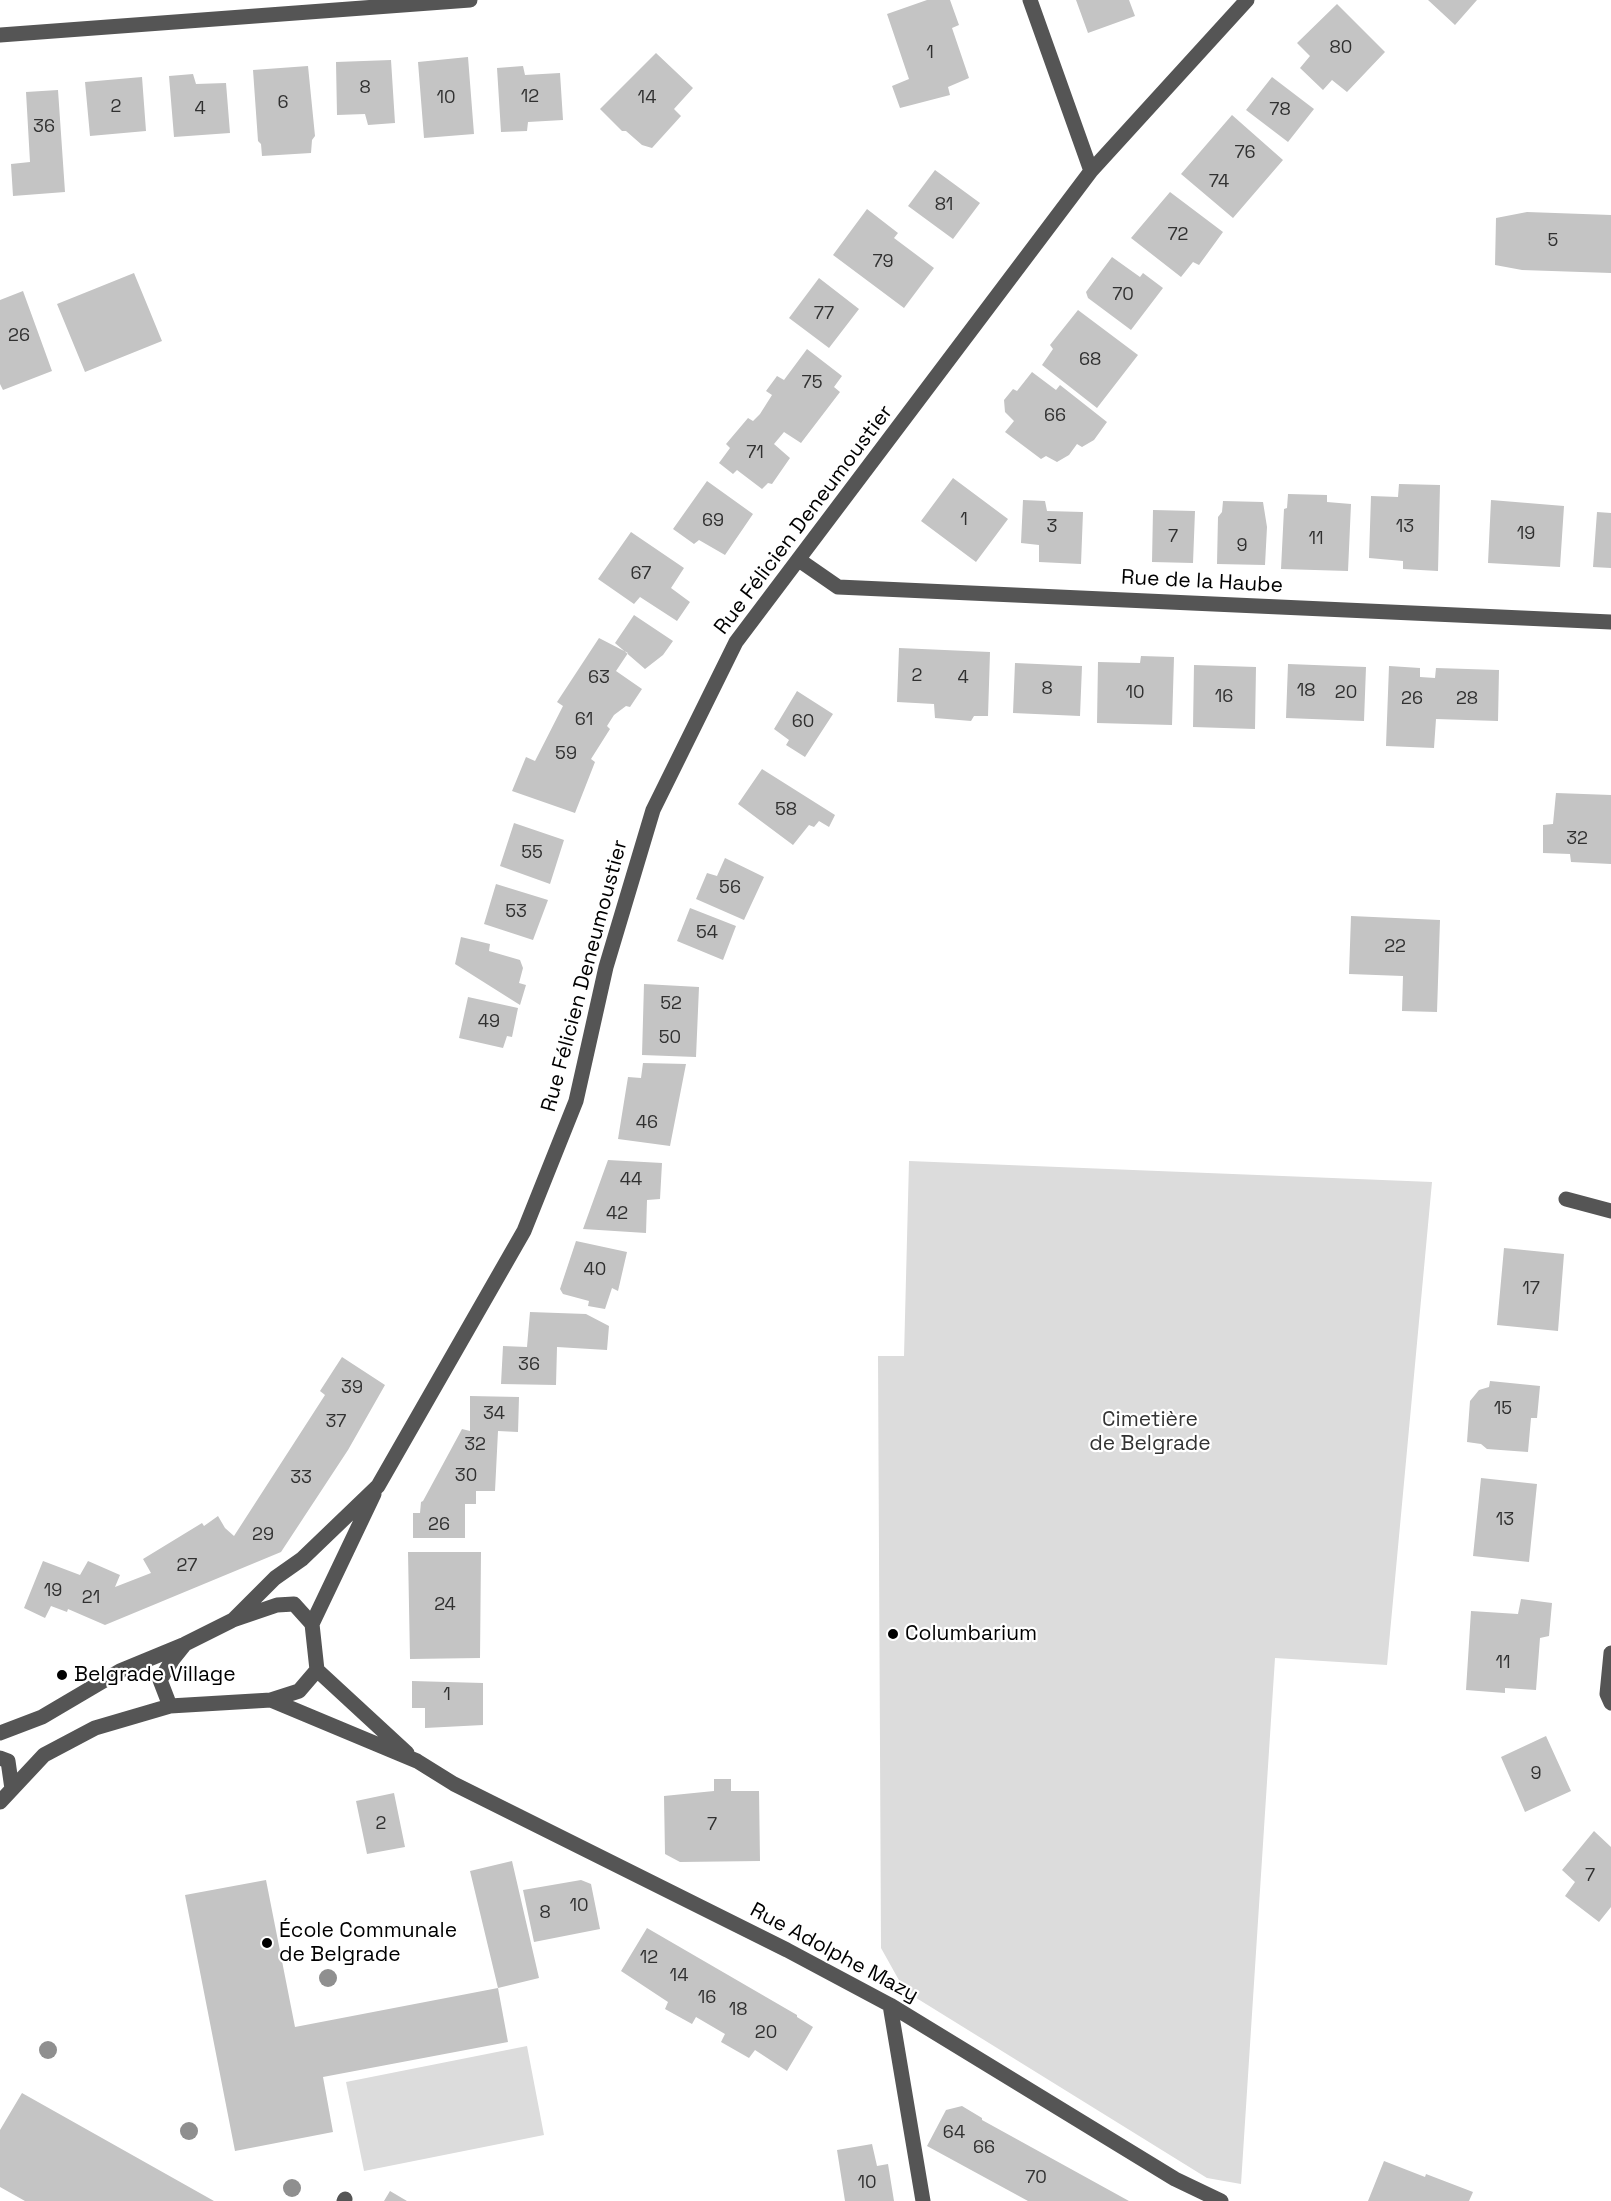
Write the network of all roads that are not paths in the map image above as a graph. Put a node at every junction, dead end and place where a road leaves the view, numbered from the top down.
1 (470, 0) edge
2 (1030, 0) edge
3 (1247, 0) edge
4 (0, 35) edge
5 (1091, 171) junction
6 (799, 560) junction
7 (1611, 622) edge
8 (1566, 1199) dead end
9 (1611, 1211) edge
10 (378, 1486) junction
11 (233, 1620) junction
12 (312, 1624) junction
13 (185, 1644) junction
14 (1611, 1653) edge
15 (317, 1670) junction
16 (271, 1700) junction
17 (1611, 1703) edge
18 (170, 1706) junction
19 (0, 1733) edge
20 (0, 1758) edge
21 (417, 1761) junction
22 (12, 1789) junction
23 (0, 1802) edge
24 (890, 2005) junction
25 (923, 2201) edge
26 (1221, 2201) edge

1 - 4 street
2 - 5 street
3 - 5 street, Rue Félicien Deneumoustier
5 - 6 street, Rue Félicien Deneumoustier
6 - 7 street, Rue de la Haube
6 - 10 street, Rue Félicien Deneumoustier
8 - 9 street
10 - 11 street, Rue Félicien Deneumoustier
10 - 12 street
11 - 12 street, Rue Félicien Deneumoustier
11 - 13 street, Rue Félicien Deneumoustier
12 - 15 street
13 - 18 street, Rue Félicien Deneumoustier
13 - 19 street
14 - 17 street
15 - 16 street
15 - 21 street, Rue Adolphe Mazy
16 - 18 street
16 - 21 street, Rue Adolphe Mazy
18 - 22 street
20 - 22 street
21 - 24 street, Rue Adolphe Mazy
22 - 23 street
24 - 25 street
24 - 26 street, Rue Adolphe Mazy

